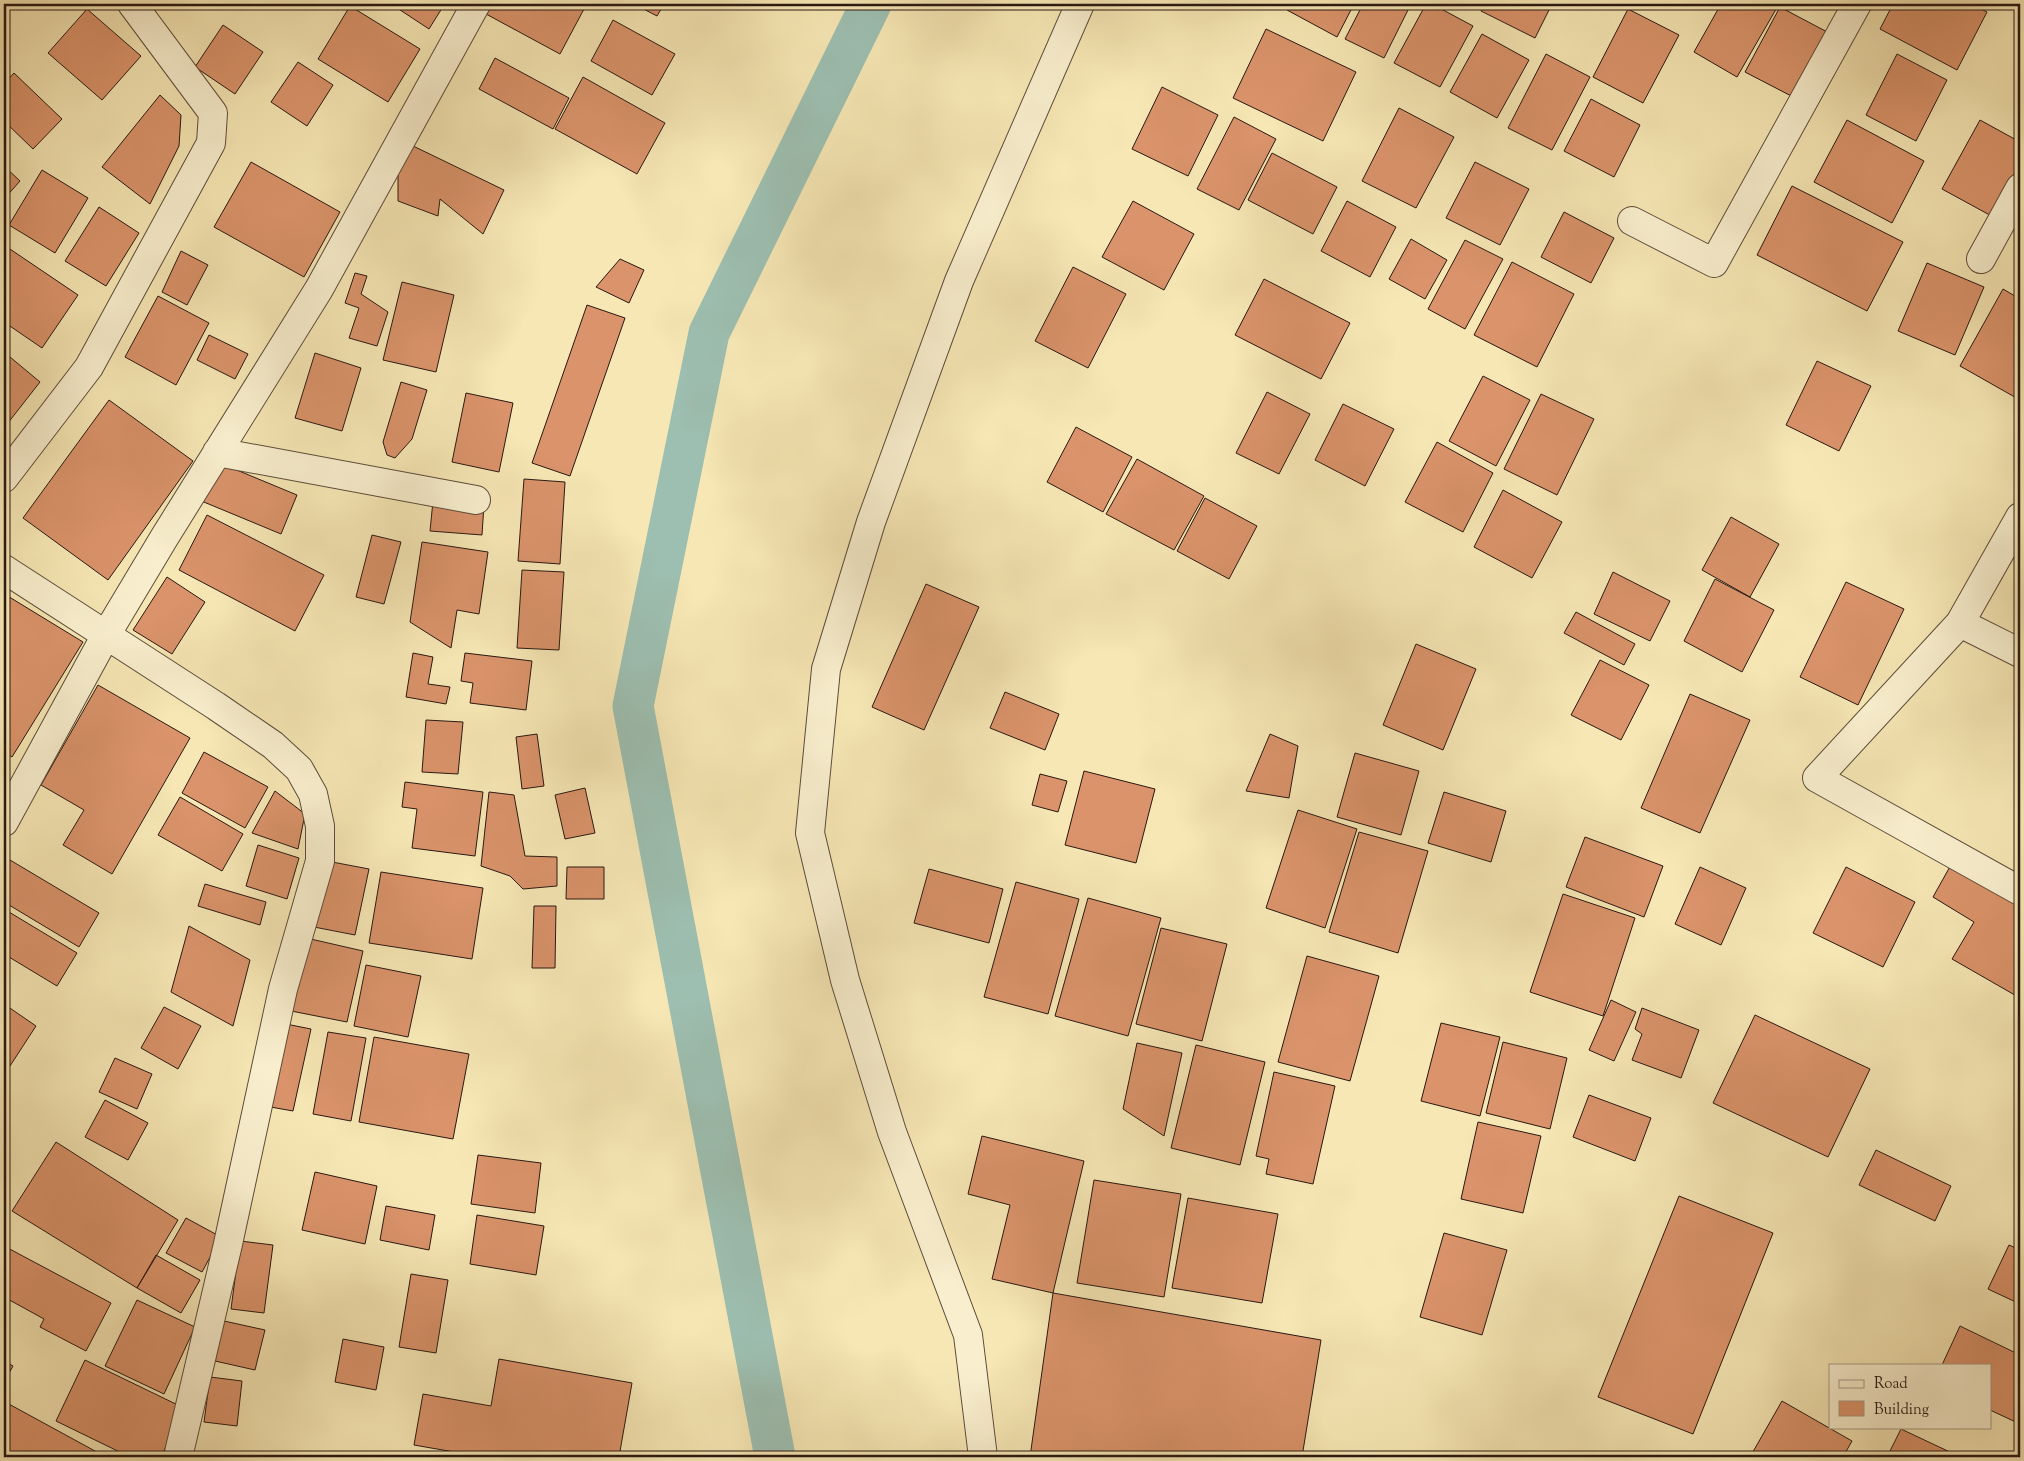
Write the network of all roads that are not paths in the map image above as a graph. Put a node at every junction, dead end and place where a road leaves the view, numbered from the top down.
1 (132, 4) edge
2 (476, 4) edge
3 (1080, 4) edge
4 (1857, 4) edge
5 (2020, 188) edge
6 (1632, 221) dead end
7 (1981, 259) dead end
8 (217, 452) junction
9 (4, 478) edge
10 (476, 500) dead end
11 (2020, 517) edge
12 (4, 568) edge
13 (1960, 623) junction
14 (106, 635) junction
15 (2020, 653) edge
16 (4, 822) edge
17 (2020, 891) edge
18 (178, 1457) edge
19 (983, 1457) edge

1 - 9 street
2 - 8 street
3 - 19 street
4 - 6 street
5 - 7 street
8 - 10 street
8 - 14 street
11 - 13 street
12 - 14 street
13 - 15 street
13 - 17 street
14 - 16 street
14 - 18 street

